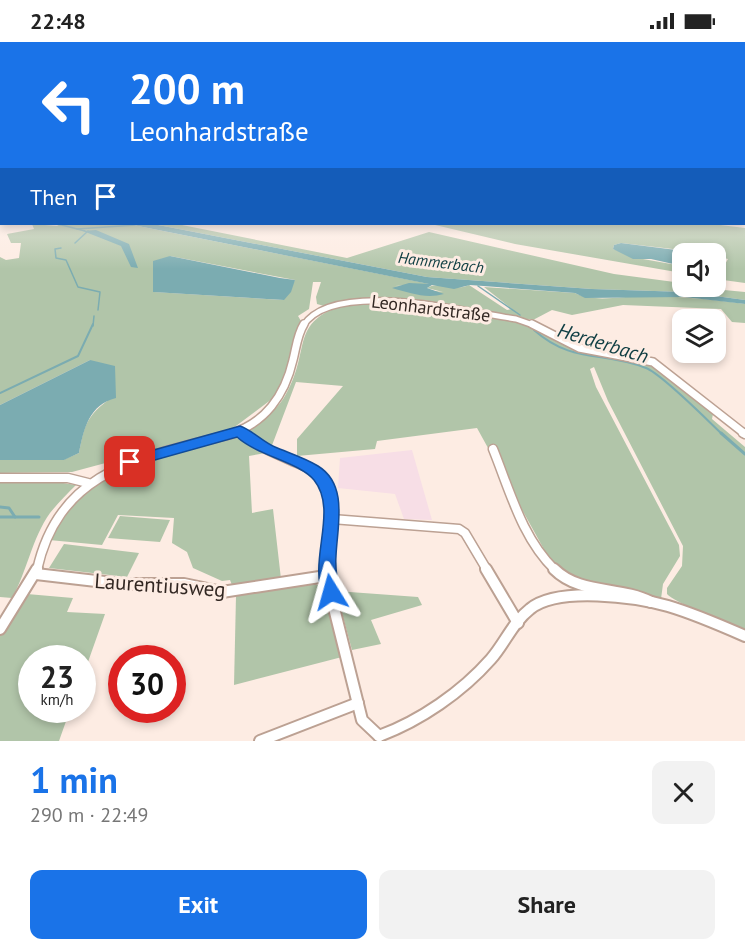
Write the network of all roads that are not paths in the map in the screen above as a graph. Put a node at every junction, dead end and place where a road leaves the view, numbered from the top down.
1 (240, 431) junction
2 (745, 434) edge
3 (493, 449) dead end
4 (0, 478) edge
5 (88, 483) junction
6 (332, 519) junction
7 (36, 574) junction
8 (326, 576) junction
9 (654, 604) junction
10 (518, 622) junction
11 (0, 629) edge
12 (745, 636) edge
13 (358, 703) junction
14 (380, 738) edge
15 (260, 741) edge

1 - 2 street, Leonhardstraße
1 - 5 street, Leonhardstraße
1 - 6 street
3 - 9 street
4 - 5 street
5 - 7 street, Leonhardstraße
6 - 8 street
6 - 10 street
7 - 8 street, Laurentiusweg
7 - 11 street, Leonhardstraße
8 - 13 street
9 - 10 street
9 - 12 street
10 - 14 street
13 - 14 street
13 - 15 street

